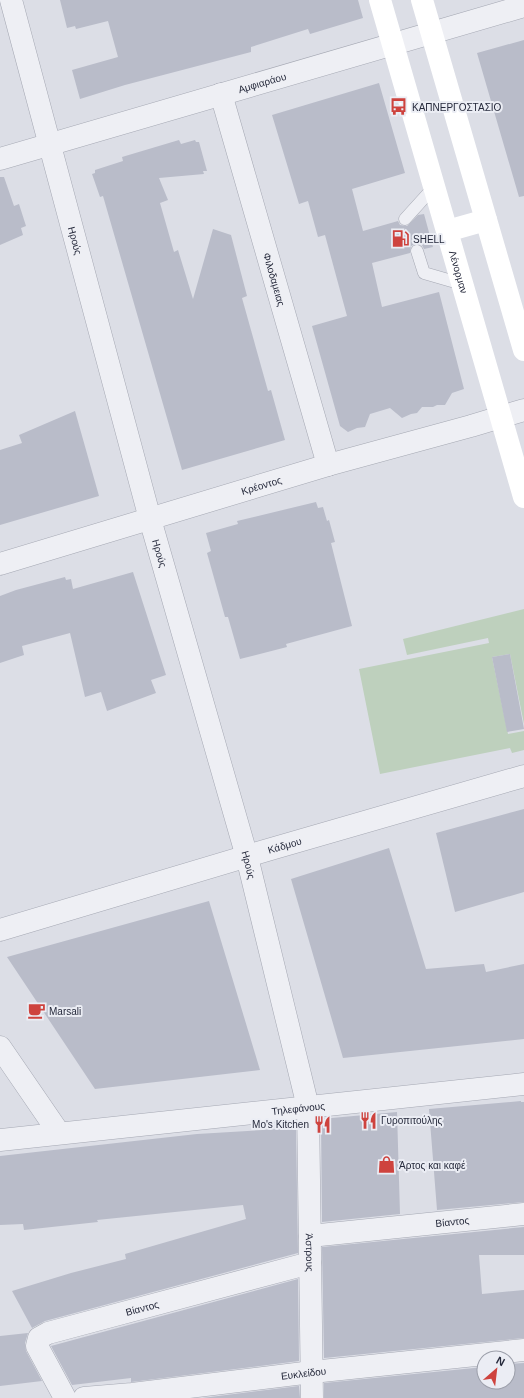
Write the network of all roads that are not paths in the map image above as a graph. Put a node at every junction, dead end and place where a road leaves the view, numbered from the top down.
1 (11, 0) edge
2 (380, 0) edge
3 (422, 0) edge
4 (524, 6) edge
5 (431, 33) junction
6 (392, 44) junction
7 (221, 94) junction
8 (50, 144) junction
9 (0, 159) edge
10 (434, 187) junction
11 (405, 219) dead end
12 (486, 220) junction
13 (447, 231) junction
14 (417, 251) dead end
15 (462, 284) junction
16 (524, 350) edge
17 (524, 410) edge
18 (501, 416) junction
19 (328, 465) junction
20 (524, 497) edge
21 (150, 518) junction
22 (0, 564) edge
23 (524, 776) edge
24 (247, 856) junction
25 (0, 930) edge
26 (0, 1047) edge
27 (524, 1084) edge
28 (308, 1107) junction
29 (59, 1133) junction
30 (0, 1140) edge
31 (524, 1214) edge
32 (310, 1236) junction
33 (310, 1263) junction
34 (524, 1350) edge
35 (312, 1372) junction
36 (65, 1398) edge
37 (84, 1398) edge
38 (312, 1398) edge

1 - 8 street, Ηρούς
2 - 6 main road, Λένορμαν
3 - 5 main road
4 - 5 street, Αμφιαράου
5 - 6 street, Αμφιαράου
5 - 12 main road
6 - 7 street, Αμφιαράου
6 - 10 main road, Λένορμαν
7 - 8 street, Αμφιαράου
7 - 19 street, Φιλοδαμειας
8 - 9 street, Αμφιαράου
8 - 21 street, Ηρούς
10 - 11 lane
10 - 13 main road, Λένορμαν
12 - 13 main road
12 - 16 main road
13 - 15 main road, Λένορμαν
14 - 15 lane
15 - 18 main road, Λένορμαν
17 - 18 street, Κρέοντος
18 - 19 street, Κρέοντος
18 - 20 main road, Λένορμαν
19 - 21 street, Κρέοντος
21 - 22 street, Κρέοντος
21 - 24 street, Ηρούς
23 - 24 street, Κάδμου
24 - 25 street, Κάδμου
24 - 28 street, Ηρούς
26 - 29 street
27 - 28 street, Τηλεφάνους
28 - 29 street, Τηλεφάνους
28 - 32 street, Άστρους
29 - 30 street, Τηλεφάνους
31 - 32 street, Βίαντος
32 - 33 street, Άστρους
33 - 35 street, Άστρους
33 - 36 street, Βίαντος
34 - 35 street, Ευκλείδου
35 - 37 street, Ευκλείδου
35 - 38 street, Άστρους

